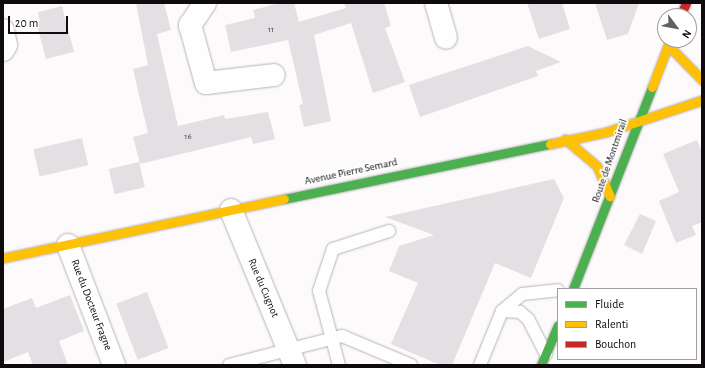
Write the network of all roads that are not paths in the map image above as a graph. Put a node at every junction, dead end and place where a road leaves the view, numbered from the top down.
1 (205, 3) edge
2 (436, 3) edge
3 (3, 30) edge
4 (446, 38) dead end
5 (667, 48) edge
6 (673, 48) edge
7 (3, 50) edge
8 (274, 75) dead end
9 (702, 80) edge
10 (702, 100) edge
11 (636, 122) junction
12 (565, 138) junction
13 (610, 196) junction
14 (231, 210) junction
15 (389, 231) dead end
16 (68, 245) junction
17 (3, 258) edge
18 (574, 287) edge
19 (557, 289) edge
20 (502, 311) junction
21 (557, 327) edge
22 (330, 338) junction
23 (292, 358) edge
24 (543, 359) edge
25 (114, 365) edge
26 (229, 365) edge
27 (339, 365) edge
28 (410, 365) edge
29 (480, 365) edge

1 - 8 street
2 - 4 street
3 - 7 street
5 - 11 main road, Route de Montmirail
6 - 9 main road
10 - 11 main road, Avenue Pierre Semard
11 - 12 main road, Avenue Pierre Semard
11 - 13 main road, Route de Montmirail
12 - 13 main road
12 - 14 main road, Avenue Pierre Semard
13 - 18 main road, Route de Montmirail
14 - 16 main road, Avenue Pierre Semard
14 - 23 street, Rue du Cugnot
15 - 22 lane
16 - 17 main road, Avenue Pierre Semard
16 - 25 street, Rue du Docteur Fragne
19 - 20 lane
20 - 24 lane
20 - 29 lane
21 - 24 main road
22 - 23 lane
22 - 27 lane
22 - 28 lane
23 - 26 lane

